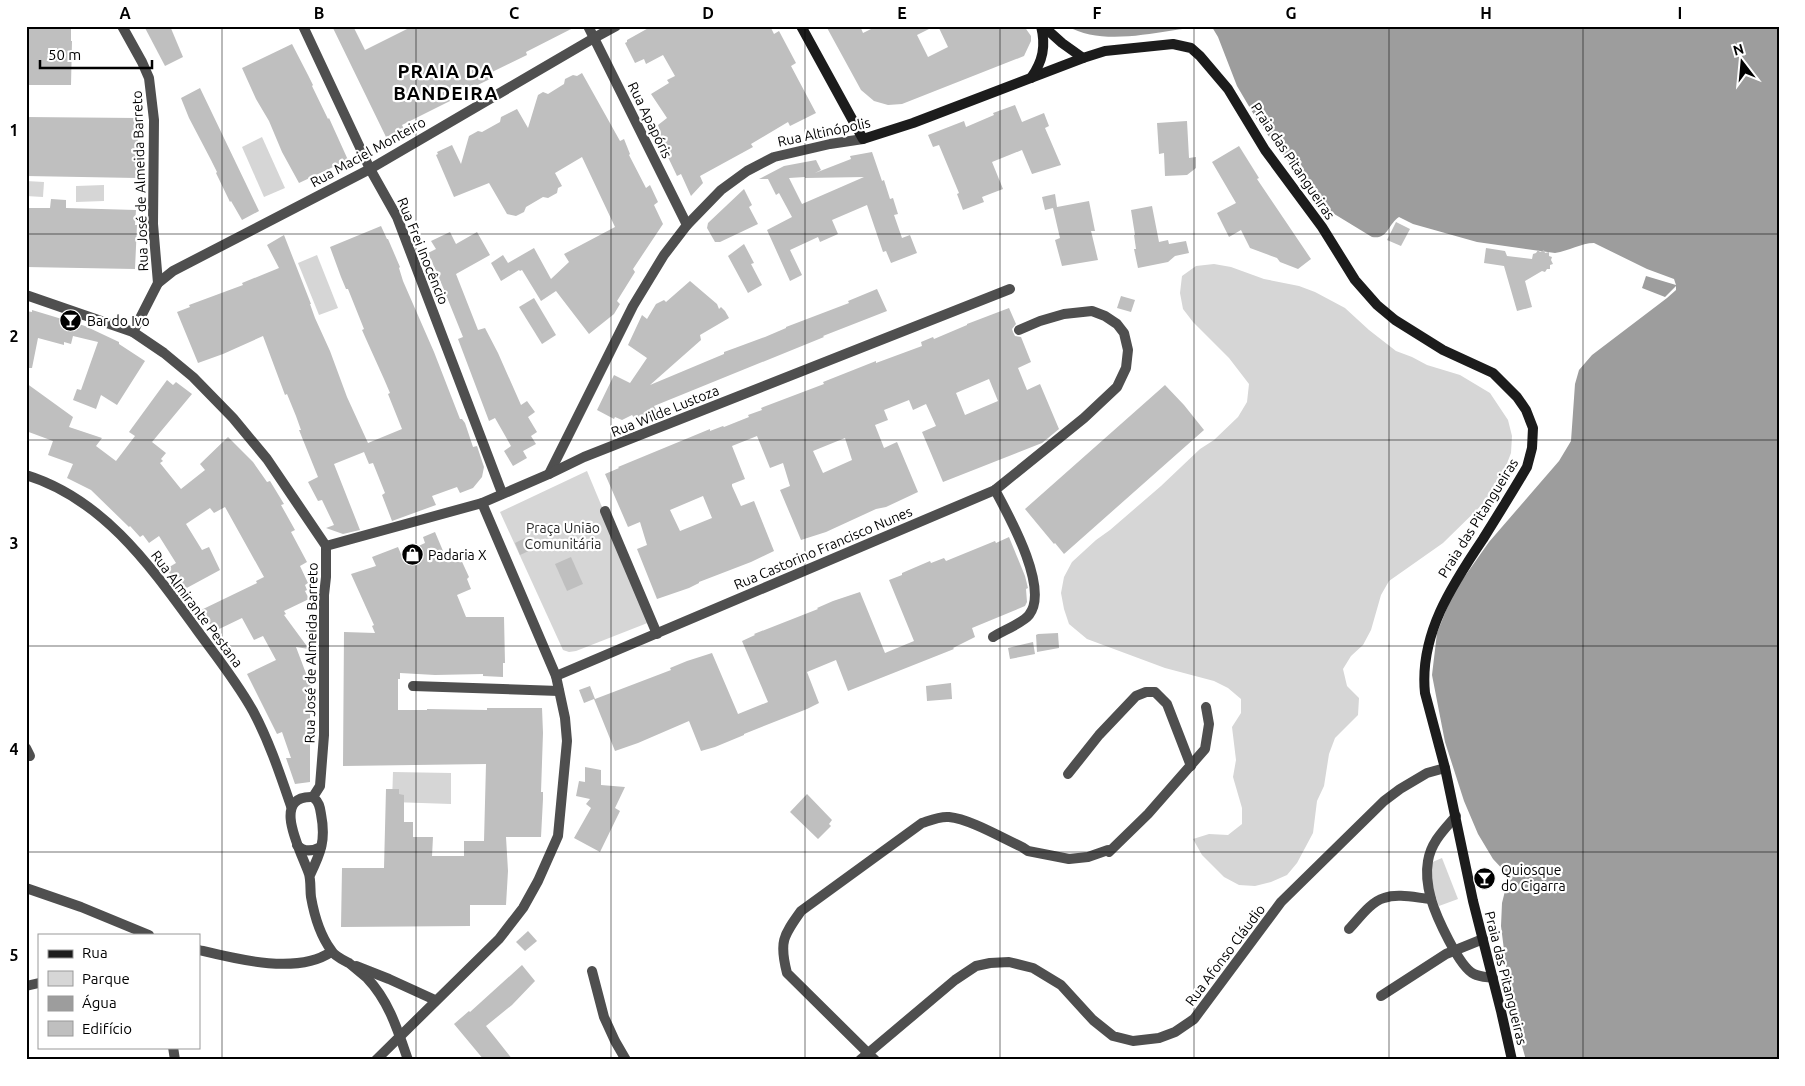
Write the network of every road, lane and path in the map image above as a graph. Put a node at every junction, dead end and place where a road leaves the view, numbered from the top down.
1 (122, 26) edge
2 (303, 26) edge
3 (588, 26) edge
4 (616, 26) edge
5 (801, 26) edge
6 (1042, 26) edge
7 (594, 38) junction
8 (1083, 58) junction
9 (1031, 78) junction
10 (863, 140) junction
11 (370, 169) junction
12 (687, 225) junction
13 (158, 282) junction
14 (1010, 289) dead end
15 (26, 295) edge
16 (1019, 330) dead end
17 (133, 332) junction
18 (549, 474) junction
19 (26, 475) edge
20 (995, 490) junction
21 (502, 493) junction
22 (482, 503) junction
23 (605, 511) dead end
24 (326, 546) junction
25 (657, 634) junction
26 (993, 637) dead end
27 (556, 676) junction
28 (413, 686) dead end
29 (559, 691) junction
30 (1206, 707) dead end
31 (1190, 766) junction
32 (1445, 768) junction
33 (1068, 774) dead end
34 (313, 797) junction
35 (291, 806) junction
36 (1456, 816) junction
37 (297, 845) junction
38 (321, 846) junction
39 (310, 875) junction
40 (26, 888) edge
41 (1431, 899) junction
42 (1349, 929) dead end
43 (146, 934) edge
44 (1483, 939) junction
45 (200, 950) edge
46 (1454, 951) junction
47 (331, 952) junction
48 (352, 965) junction
49 (592, 971) dead end
50 (1493, 978) junction
51 (1381, 996) dead end
52 (435, 1000) junction
53 (400, 1036) junction
54 (868, 1058) edge
55 (376, 1060) edge
56 (408, 1060) edge
57 (626, 1060) edge
58 (1512, 1060) edge

1 - 13 street, Rua José de Almeida Barreto
2 - 11 street, Rua Frei Inocêncio
3 - 7 street, Rua Apapóris
4 - 7 street, Rua Maciel Monteiro
5 - 10 main road
6 - 8 main road
6 - 9 main road
7 - 11 street, Rua Maciel Monteiro
7 - 12 street, Rua Apapóris
8 - 9 main road, Rua Altinópolis
8 - 32 main road, Praia das Pitangueiras
9 - 10 main road, Rua Altinópolis
10 - 12 street, Rua Altinópolis
11 - 13 street, Rua Maciel Monteiro
11 - 21 street, Rua Frei Inocêncio
12 - 18 street, Rua Altinópolis
13 - 17 street, Rua José de Almeida Barreto
14 - 18 street, Rua Wilde Lustoza
15 - 17 street
16 - 20 street, Rua Castorino Francisco Nunes
17 - 24 street, Rua José de Almeida Barreto
18 - 21 street, Rua Wilde Lustoza
19 - 35 street, Rua Almirante Pestana
20 - 25 street, Rua Castorino Francisco Nunes
20 - 26 street
21 - 22 street, Rua Wilde Lustoza
22 - 24 street, Rua Wilde Lustoza
22 - 27 street
23 - 25 street
24 - 34 street, Rua José de Almeida Barreto
25 - 27 street, Rua Castorino Francisco Nunes
27 - 29 street
28 - 29 street
29 - 52 street
30 - 31 street
31 - 33 street
31 - 54 street
32 - 36 main road, Praia das Pitangueiras
32 - 54 street, Rua Afonso Cláudio
34 - 35 street
34 - 38 street
35 - 37 street, Rua Almirante Pestana
36 - 41 street
36 - 44 main road, Praia das Pitangueiras
37 - 38 street
37 - 39 street
38 - 39 street
39 - 47 street
40 - 43 street
41 - 42 street
41 - 46 street
44 - 46 street
44 - 50 main road, Praia das Pitangueiras
45 - 47 street
46 - 50 street
46 - 51 street
47 - 48 street
48 - 52 street
48 - 53 street
49 - 57 street
50 - 58 main road, Praia das Pitangueiras
52 - 53 street
53 - 55 street
53 - 56 street

